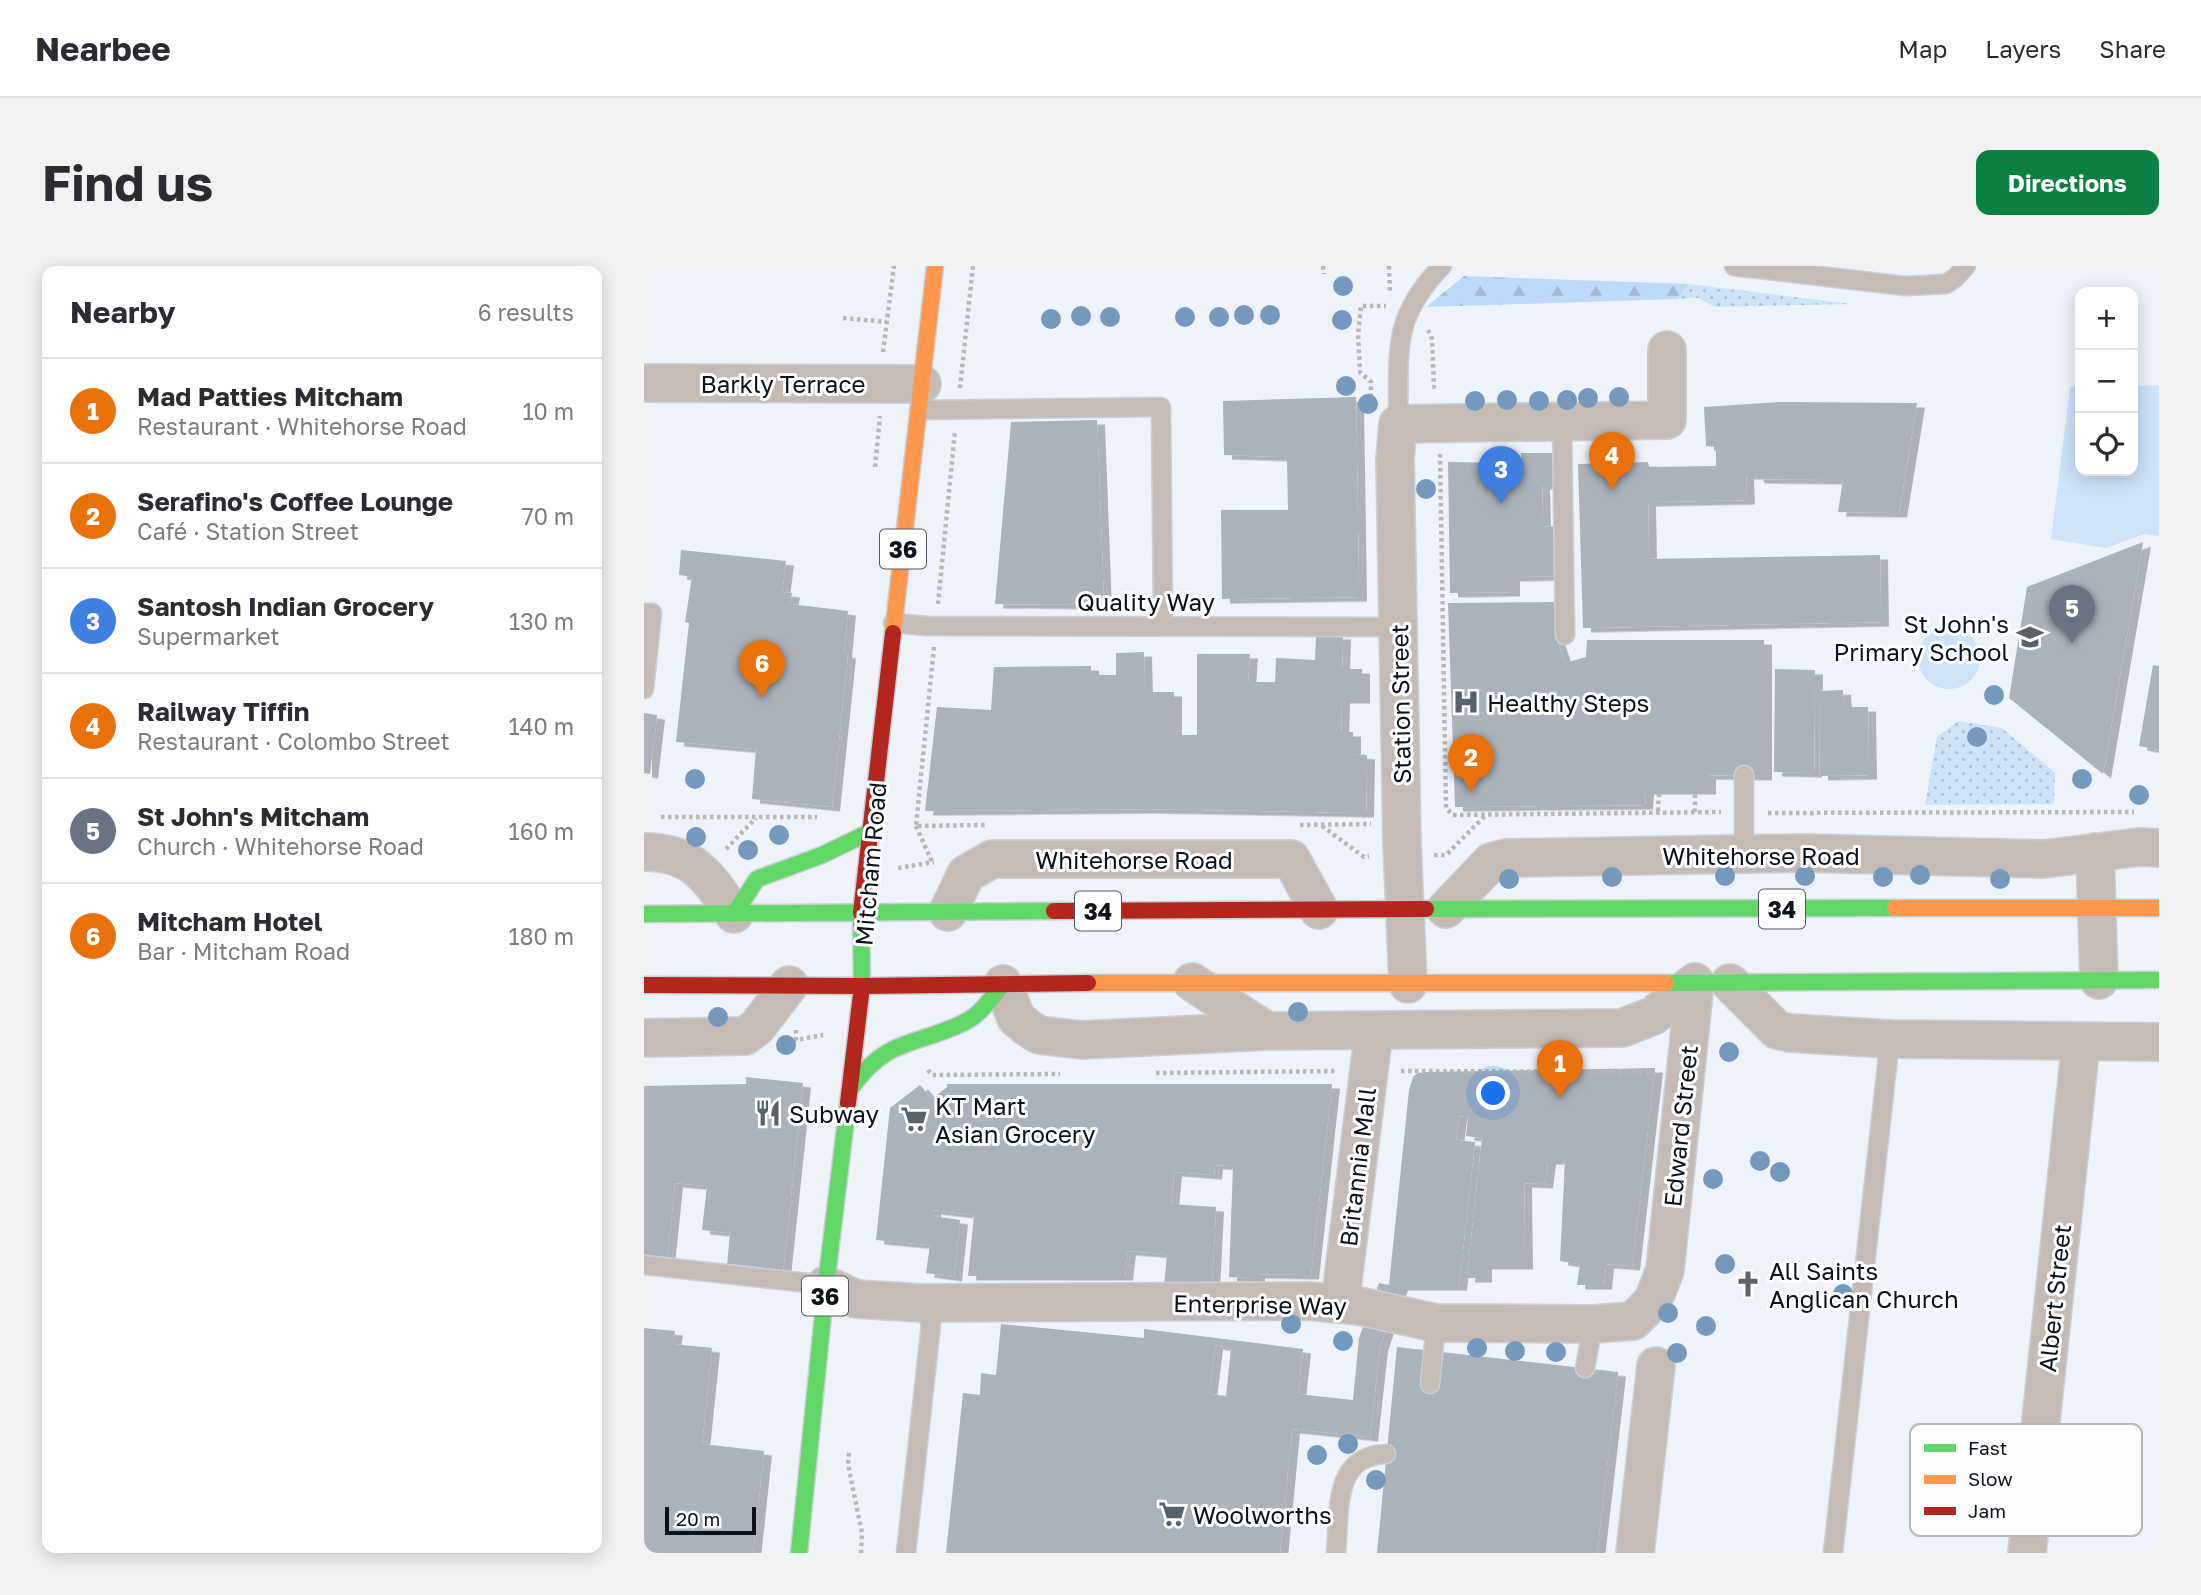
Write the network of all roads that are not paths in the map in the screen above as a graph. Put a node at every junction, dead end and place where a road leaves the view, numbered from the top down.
1 (935, 266) edge
2 (1442, 266) edge
3 (1734, 266) edge
4 (1966, 266) edge
5 (1667, 350) dead end
6 (644, 383) edge
7 (920, 397) junction
8 (1562, 422) junction
9 (1398, 424) junction
10 (648, 613) edge
11 (893, 623) junction
12 (1163, 625) junction
13 (1398, 627) junction
14 (1565, 635) dead end
15 (644, 689) edge
16 (1744, 775) dead end
17 (872, 831) junction
18 (2159, 848) edge
19 (644, 852) edge
20 (2095, 852) junction
21 (1744, 854) junction
22 (2098, 908) junction
23 (2159, 908) edge
24 (1404, 909) junction
25 (1446, 909) junction
26 (1319, 910) junction
27 (948, 912) junction
28 (644, 914) edge
29 (734, 914) junction
30 (861, 914) junction
31 (2099, 980) junction
32 (2159, 980) edge
33 (1192, 982) junction
34 (1713, 982) junction
35 (1003, 984) junction
36 (1408, 984) junction
37 (644, 985) edge
38 (789, 985) junction
39 (862, 986) junction
40 (1374, 1030) junction
41 (1267, 1031) junction
42 (644, 1038) edge
43 (1889, 1039) junction
44 (2081, 1042) junction
45 (2159, 1042) edge
46 (850, 1087) junction
47 (644, 1265) edge
48 (1665, 1270) joint
49 (826, 1285) junction
50 (922, 1303) junction
51 (1340, 1304) junction
52 (1436, 1323) junction
53 (1593, 1324) junction
54 (1656, 1366) dead end
55 (1585, 1368) dead end
56 (1430, 1384) dead end
57 (2041, 1424) edge
58 (1386, 1454) dead end
59 (804, 1504) junction
60 (799, 1553) edge
61 (820, 1553) edge
62 (906, 1553) edge
63 (1336, 1553) edge
64 (1635, 1553) edge
65 (1833, 1553) edge

1 - 7 main road, Mitcham Road / 36
2 - 9 lane
3 - 4 lane
5 - 8 street
6 - 7 street, Barkly Terrace
7 - 11 main road, Mitcham Road / 36
7 - 12 lane
8 - 9 street
8 - 14 lane
9 - 13 street, Station Street
10 - 15 lane
11 - 12 lane, Quality Way
11 - 17 main road, Mitcham Road / 36
12 - 13 lane, Quality Way
13 - 24 street, Station Street
16 - 21 lane
17 - 29 main road
17 - 30 main road, Mitcham Road / 36
18 - 20 street, Whitehorse Road
19 - 29 street
20 - 21 street, Whitehorse Road
20 - 22 street
21 - 25 street, Whitehorse Road
22 - 23 main road, 34
22 - 25 main road, 34
22 - 31 street
24 - 25 main road, 34
24 - 26 main road, 34
24 - 36 street, Station Street
26 - 27 main road, 34
26 - 27 street, Whitehorse Road
27 - 30 main road, 34
28 - 29 main road, 34
29 - 30 main road, 34
30 - 39 main road, Mitcham Road / 36
31 - 32 main road
31 - 34 main road
33 - 35 main road
33 - 36 main road
33 - 41 street
34 - 36 main road
34 - 40 street
34 - 43 street
34 - 48 street, Edward Street
35 - 39 main road
35 - 41 street
35 - 46 main road
37 - 38 main road
38 - 39 main road
38 - 42 street
39 - 46 main road, Mitcham Road / 36
40 - 41 street
40 - 51 street, Britannia Mall
43 - 44 street
43 - 65 lane
44 - 45 street
44 - 57 street, Albert Street
46 - 49 main road, Mitcham Road / 36
47 - 49 lane
48 - 53 street, Enterprise Way
49 - 50 street, Enterprise Way
49 - 59 main road, Mitcham Road / 36
50 - 51 street, Enterprise Way
50 - 62 lane
51 - 52 street, Enterprise Way
52 - 53 street, Enterprise Way
52 - 56 lane
53 - 55 lane
54 - 64 street
58 - 63 lane
59 - 60 main road, Mitcham Road / 36
59 - 61 street, Mitcham Road

